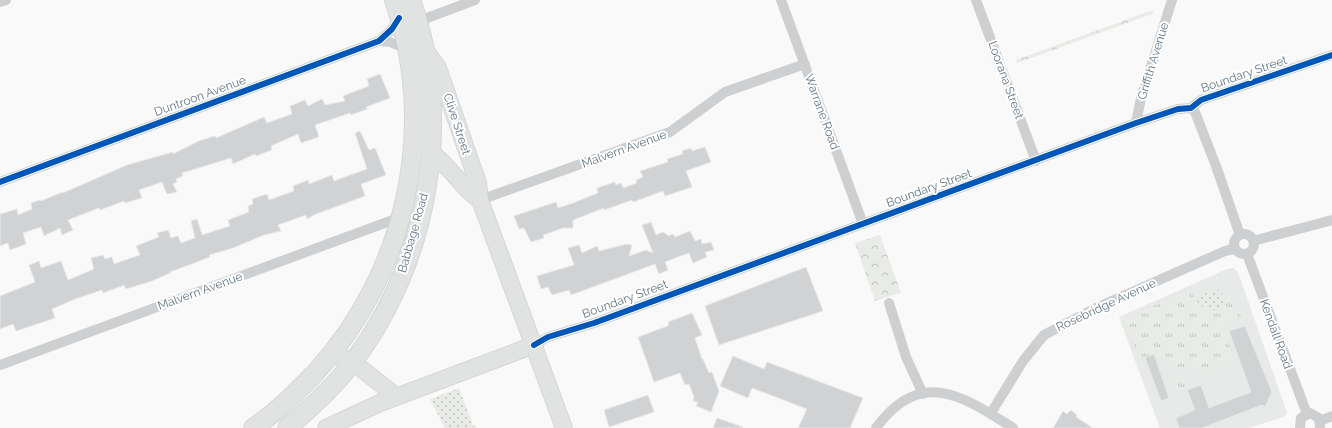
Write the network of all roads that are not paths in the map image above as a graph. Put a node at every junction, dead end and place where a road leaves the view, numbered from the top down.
1 (6, 0) edge
2 (394, 0) edge
3 (411, 0) edge
4 (474, 0) edge
5 (781, 0) edge
6 (976, 0) edge
7 (1172, 0) edge
8 (0, 2) edge
9 (399, 18) junction
10 (419, 21) junction
11 (379, 41) junction
12 (407, 48) junction
13 (426, 51) junction
14 (1332, 55) edge
15 (804, 64) junction
16 (1191, 108) junction
17 (1136, 123) junction
18 (414, 130) junction
19 (432, 154) junction
20 (1036, 161) junction
21 (0, 182) edge
22 (480, 200) junction
23 (401, 217) junction
24 (1332, 220) edge
25 (862, 224) junction
26 (1240, 235) junction
27 (1253, 241) junction
28 (1234, 249) junction
29 (1247, 254) junction
30 (888, 303) dead end
31 (534, 345) junction
32 (332, 354) junction
33 (353, 362) junction
34 (0, 365) edge
35 (923, 394) junction
36 (397, 397) junction
37 (991, 414) junction
38 (1307, 414) junction
39 (1332, 416) edge
40 (1320, 424) edge
41 (253, 428) edge
42 (286, 428) edge
43 (326, 428) edge
44 (564, 428) edge
45 (876, 428) edge
46 (1014, 428) edge
47 (1300, 428) edge

1 - 8 street
2 - 9 highway, Babbage Road
3 - 10 highway, Babbage Road
4 - 10 street
5 - 15 street, Warrane Road
6 - 20 street, Loorana Street
7 - 17 street, Griffith Avenue
9 - 11 street, Duntroon Avenue
9 - 12 highway, Babbage Road
10 - 13 highway, Babbage Road
11 - 12 street
11 - 21 street, Duntroon Avenue
12 - 18 highway, Babbage Road
13 - 19 highway, Babbage Road
13 - 22 main road, Clive Street
14 - 16 street, Boundary Street
15 - 22 street, Malvern Avenue
15 - 25 street, Warrane Road
16 - 17 street, Boundary Street
16 - 26 street
17 - 20 street, Boundary Street
18 - 19 main road, Clive Street
18 - 23 highway, Babbage Road
19 - 22 main road, Clive Street
19 - 33 highway, Babbage Road
20 - 25 street, Boundary Street
22 - 31 main road, Clive Street
23 - 32 highway, Babbage Road
23 - 34 street, Malvern Avenue
24 - 27 street
25 - 31 street, Boundary Street
26 - 27 street
26 - 28 street
27 - 29 street
28 - 29 street
28 - 37 street, Rosebridge Avenue
29 - 38 street, Kendall Road
30 - 35 street
31 - 36 main road, Boundary Street
31 - 44 main road, Clive Street
32 - 33 main road
32 - 41 highway
33 - 36 main road
33 - 42 highway, Babbage Road
35 - 37 street
35 - 45 street
36 - 43 main road, Boundary Street
37 - 46 street
38 - 40 street
38 - 47 street
39 - 40 street

